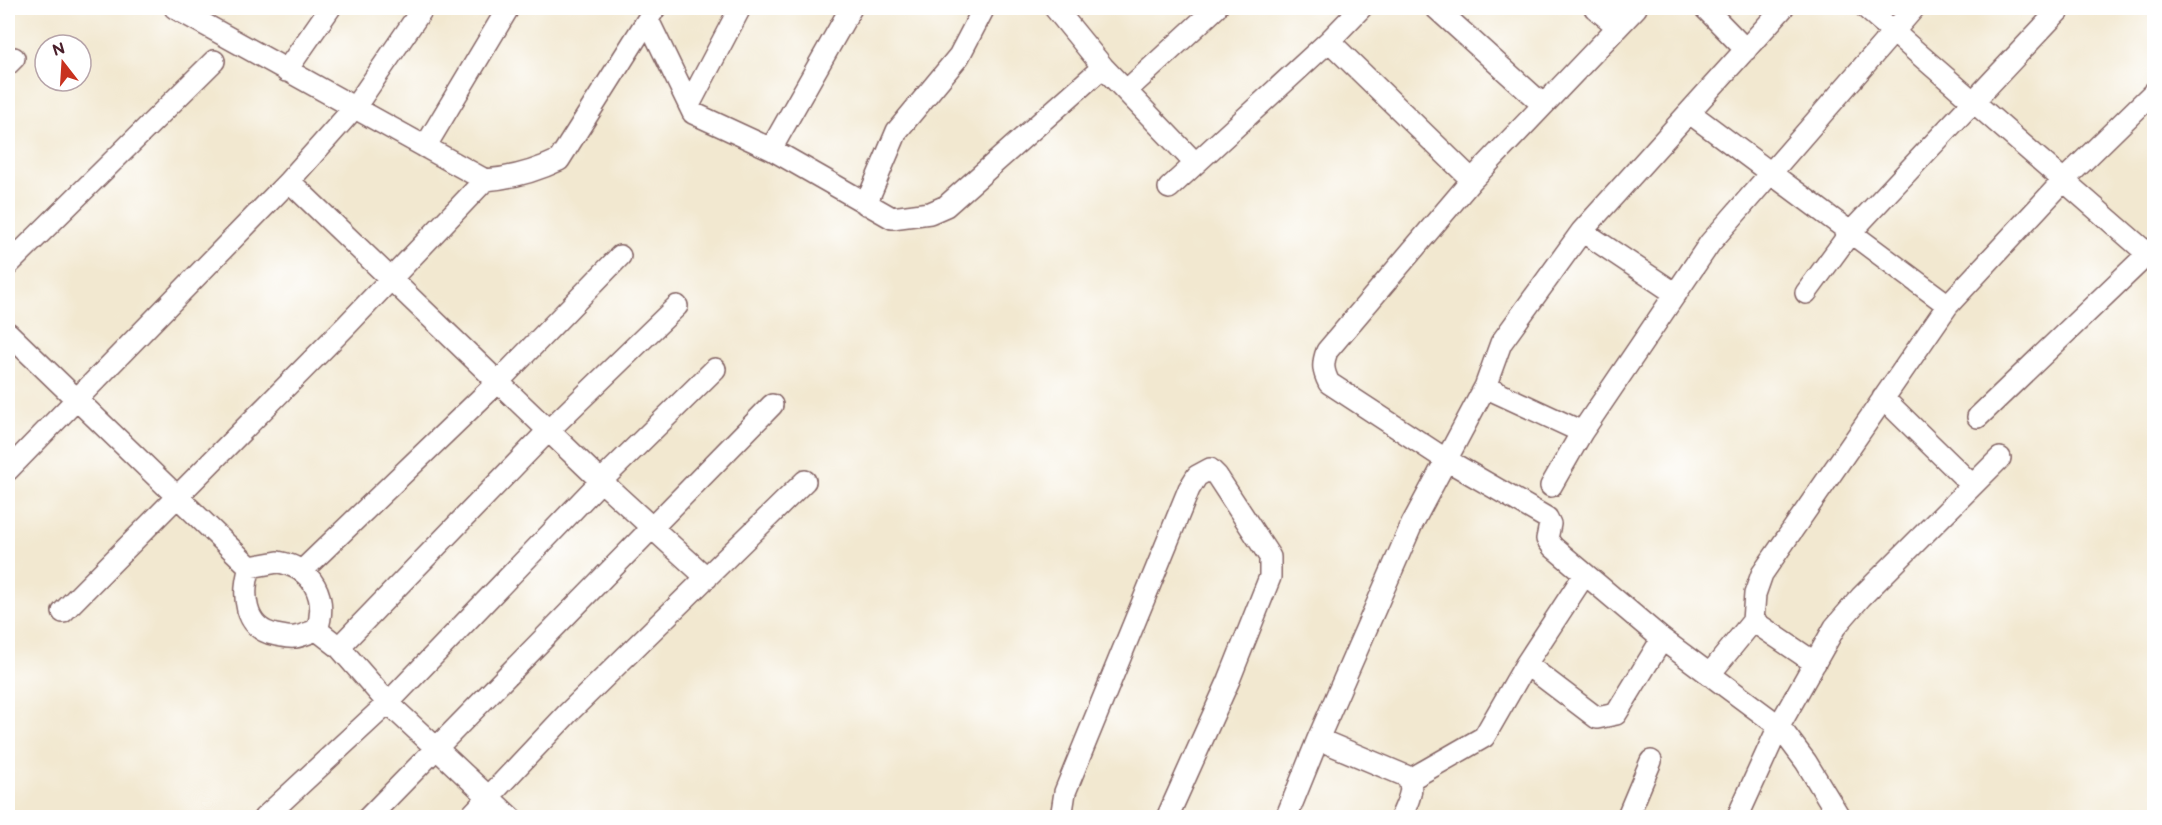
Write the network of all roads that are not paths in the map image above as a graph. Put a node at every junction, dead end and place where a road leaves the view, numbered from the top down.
1 (175, 8) edge
2 (330, 8) edge
3 (423, 8) edge
4 (740, 8) edge
5 (851, 8) edge
6 (984, 8) edge
7 (1057, 8) edge
8 (1216, 8) edge
9 (1361, 8) edge
10 (1436, 8) edge
11 (1595, 8) edge
12 (1635, 8) edge
13 (1705, 8) edge
14 (1784, 8) edge
15 (1866, 8) edge
16 (1914, 8) edge
17 (2061, 8) edge
18 (507, 10) dead end
19 (651, 14) edge
20 (1617, 26) junction
21 (1893, 30) junction
22 (1329, 41) junction
23 (1746, 50) junction
24 (214, 61) dead end
25 (1103, 67) junction
26 (286, 71) junction
27 (1126, 91) junction
28 (2154, 93) edge
29 (1975, 100) junction
30 (689, 105) junction
31 (1542, 105) junction
32 (355, 107) junction
33 (1690, 113) junction
34 (425, 147) junction
35 (771, 149) junction
36 (1195, 163) junction
37 (1771, 171) junction
38 (2066, 179) junction
39 (485, 180) junction
40 (1472, 180) junction
41 (289, 181) junction
42 (1169, 188) dead end
43 (866, 204) junction
44 (1582, 231) junction
45 (1850, 233) junction
46 (2151, 251) edge
47 (620, 256) dead end
48 (8, 265) edge
49 (390, 279) junction
50 (1806, 292) dead end
51 (1676, 294) junction
52 (1948, 305) junction
53 (677, 306) dead end
54 (8, 333) edge
55 (715, 369) dead end
56 (499, 381) junction
57 (1485, 387) junction
58 (1883, 398) junction
59 (74, 400) junction
60 (772, 405) dead end
61 (1978, 417) dead end
62 (548, 431) junction
63 (1582, 432) junction
64 (2000, 458) dead end
65 (1445, 459) junction
66 (8, 470) edge
67 (600, 481) junction
68 (805, 481) dead end
69 (1972, 485) junction
70 (1551, 486) dead end
71 (176, 495) junction
72 (651, 528) junction
73 (250, 567) junction
74 (303, 570) junction
75 (1585, 574) junction
76 (707, 578) junction
77 (63, 612) dead end
78 (1753, 621) junction
79 (317, 630) junction
80 (1662, 639) junction
81 (339, 647) junction
82 (1815, 663) junction
83 (1526, 664) junction
84 (1709, 675) junction
85 (388, 703) junction
86 (1779, 726) junction
87 (1318, 739) junction
88 (437, 746) junction
89 (1650, 761) dead end
90 (1409, 780) junction
91 (489, 797) junction
92 (264, 818) edge
93 (368, 818) edge
94 (469, 818) edge
95 (512, 818) edge
96 (1061, 818) edge
97 (1167, 818) edge
98 (1286, 818) edge
99 (1401, 818) edge
100 (1627, 818) edge
101 (1737, 818) edge
102 (1840, 818) edge

1 - 26 street
2 - 26 street
3 - 32 street
4 - 30 street
5 - 35 street
6 - 43 street
7 - 25 street
8 - 27 street
9 - 22 street
10 - 31 street
11 - 20 street
12 - 20 street
13 - 23 street
14 - 23 street
15 - 21 street
16 - 21 street
17 - 29 street
18 - 34 street
19 - 30 street
19 - 39 street
20 - 31 street
21 - 29 street
21 - 37 street
22 - 36 street
22 - 40 street
23 - 33 street
24 - 48 street
25 - 27 street
25 - 43 street
26 - 32 street
27 - 36 street
28 - 38 street
29 - 38 street
29 - 45 street
30 - 35 street
31 - 40 street
32 - 34 street
32 - 41 street
33 - 37 street
33 - 44 street
34 - 39 street
35 - 43 street
36 - 42 street
37 - 45 street
37 - 51 street
38 - 46 street
38 - 52 street
39 - 49 street
40 - 65 street
41 - 49 street
41 - 59 street
44 - 51 street
44 - 57 street
45 - 50 street
45 - 52 street
46 - 61 street
47 - 56 street
49 - 56 street
49 - 71 street
51 - 63 street
52 - 58 street
53 - 62 street
54 - 59 street
55 - 67 street
56 - 62 street
56 - 74 street
57 - 63 street
57 - 65 street
58 - 69 street
58 - 78 street
59 - 66 street
59 - 71 street
60 - 72 street
62 - 67 street
62 - 81 street
63 - 70 street
64 - 69 street
65 - 75 street
65 - 87 street
67 - 72 street
67 - 85 street
68 - 76 street
69 - 82 street
71 - 73 street
71 - 77 street
72 - 76 street
72 - 88 street
73 - 74 street
73 - 79 street
74 - 79 street
75 - 80 street
75 - 83 street
76 - 91 street
78 - 82 street
78 - 84 street
79 - 81 street
80 - 83 street
80 - 84 street
81 - 85 street
82 - 86 street
83 - 90 street
84 - 86 street
85 - 88 street
85 - 92 street
86 - 101 street
86 - 102 street
87 - 90 street
87 - 98 street
88 - 91 street
88 - 93 street
89 - 100 street
90 - 99 street
91 - 94 street
91 - 95 street
96 - 97 street

